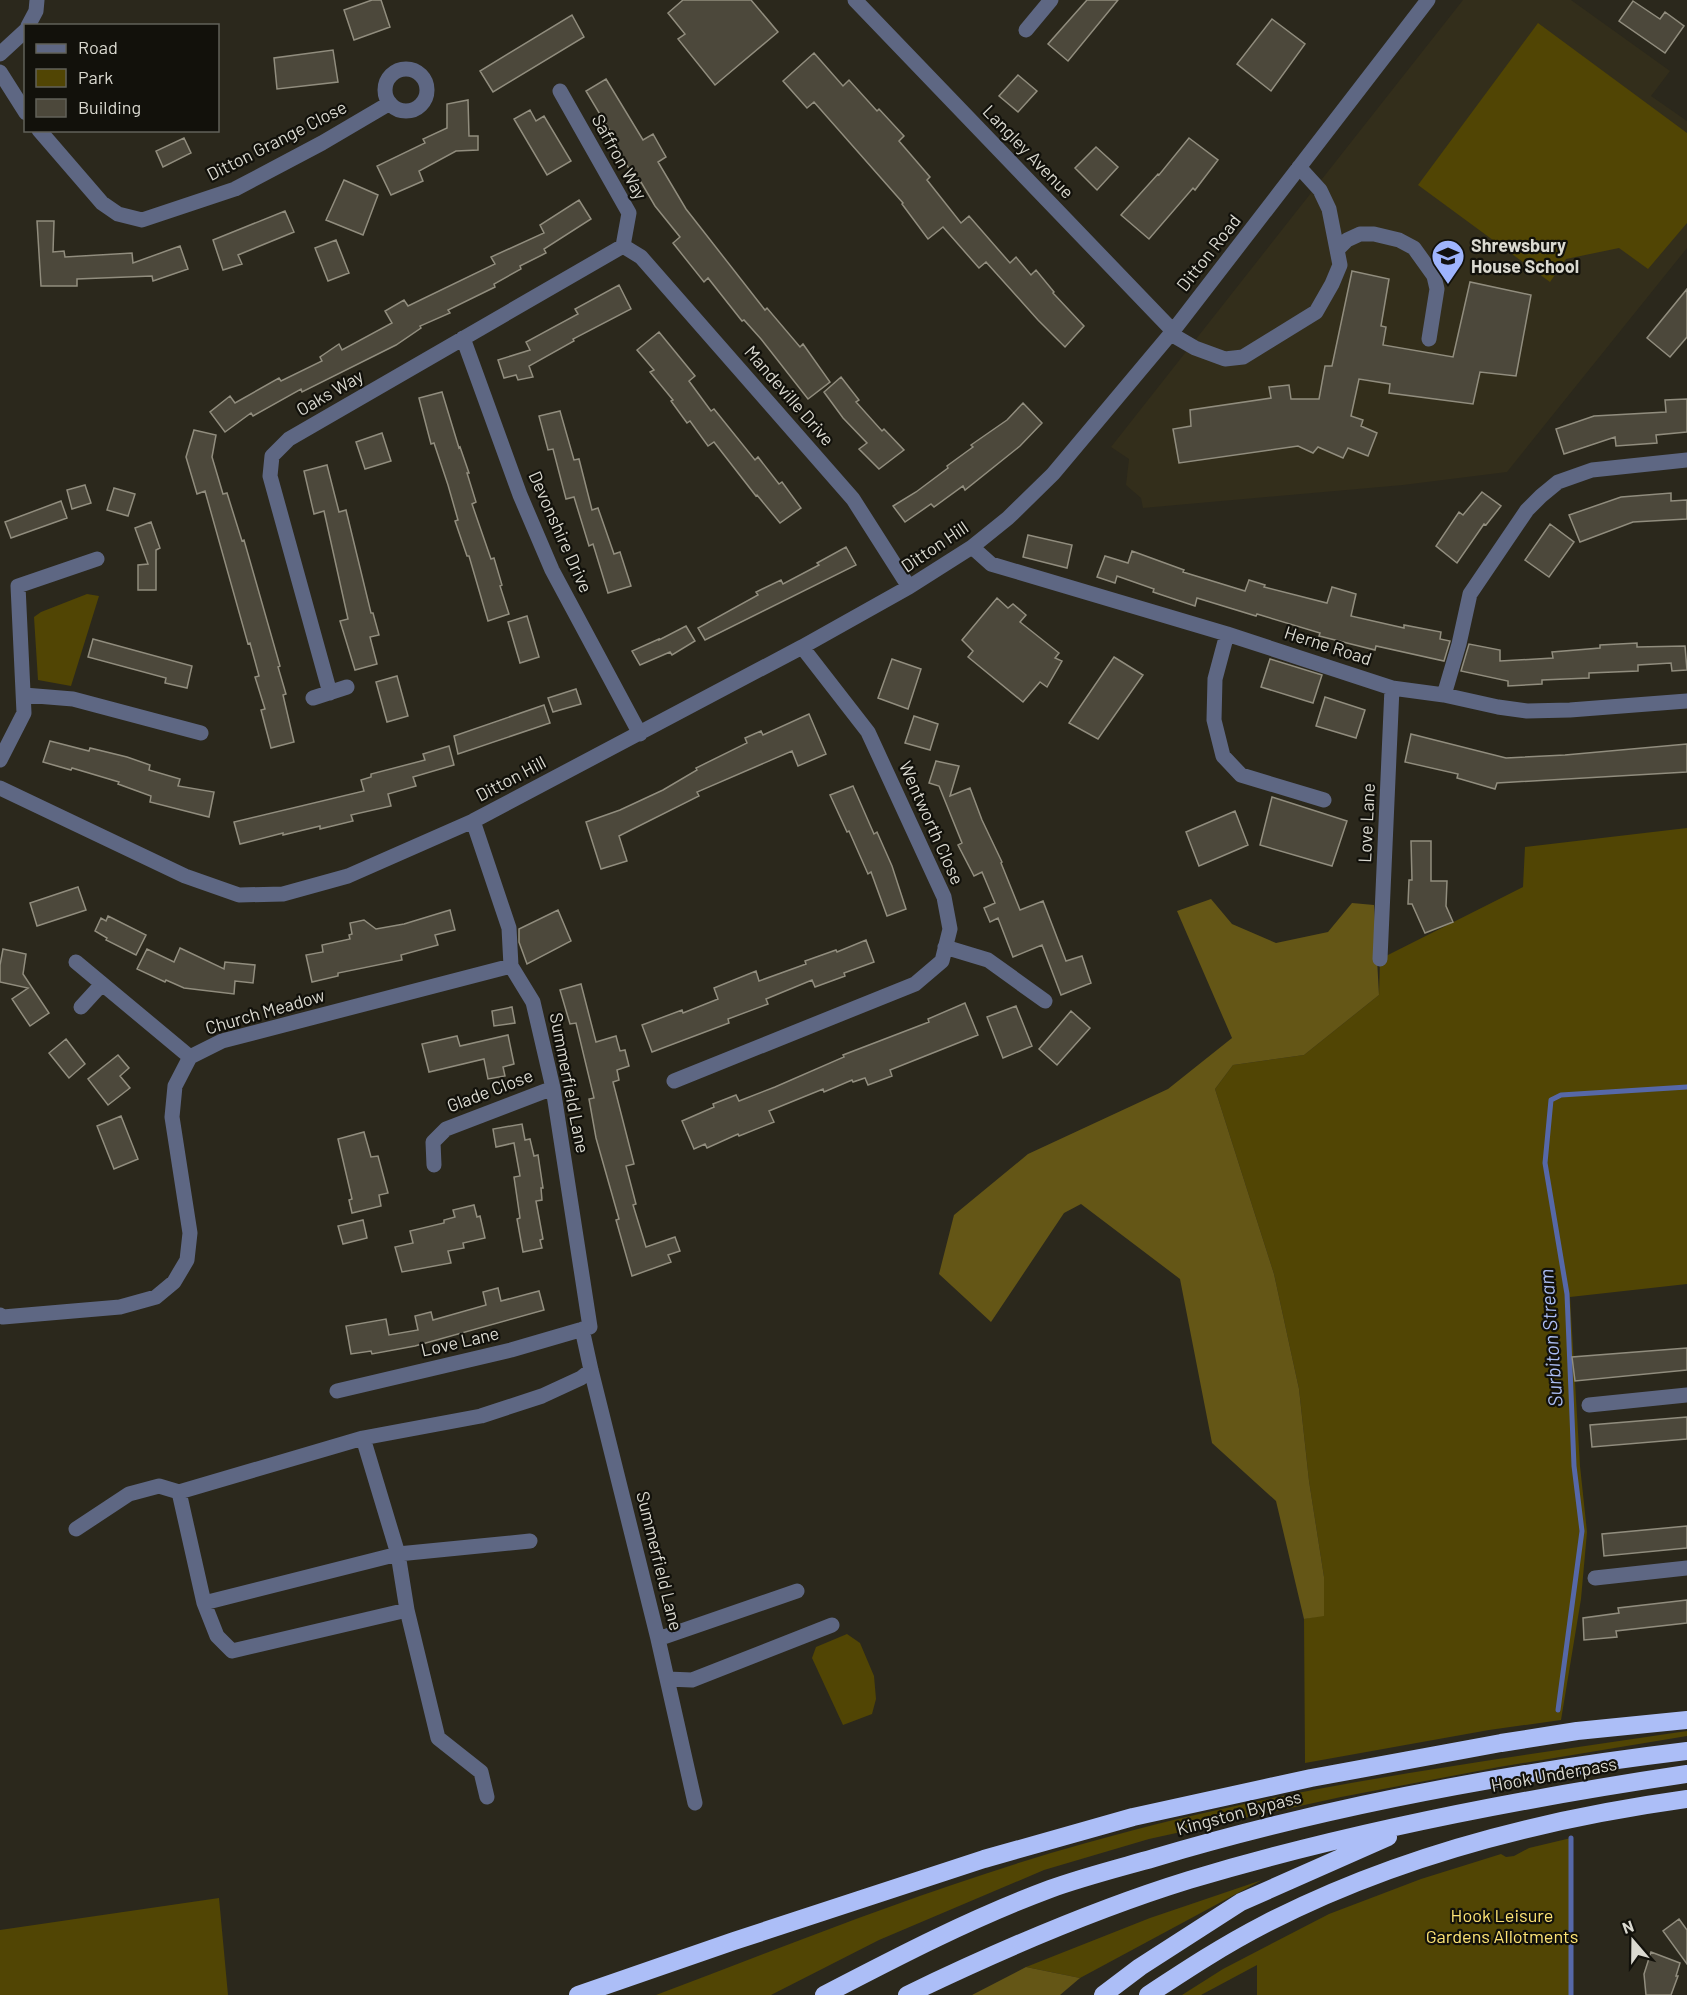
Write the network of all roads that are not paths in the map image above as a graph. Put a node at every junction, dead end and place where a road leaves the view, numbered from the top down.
1 (37, 0) edge
2 (855, 0) edge
3 (1051, 0) edge
4 (1428, 0) edge
5 (29, 24) edge
6 (1026, 30) dead end
7 (24, 32) edge
8 (0, 54) edge
9 (0, 72) edge
10 (560, 91) dead end
11 (390, 103) dead end
12 (24, 110) edge
13 (41, 132) edge
14 (1299, 167) junction
15 (623, 246) junction
16 (1338, 249) junction
17 (1172, 332) junction
18 (463, 338) junction
19 (1429, 339) dead end
20 (1687, 460) edge
21 (1008, 518) joint
22 (972, 547) junction
23 (97, 559) dead end
24 (909, 587) junction
25 (1227, 634) junction
26 (802, 646) junction
27 (347, 687) dead end
28 (1392, 688) junction
29 (330, 693) junction
30 (24, 695) junction
31 (1444, 695) junction
32 (313, 698) dead end
33 (1687, 701) edge
34 (201, 734) dead end
35 (640, 734) junction
36 (0, 760) edge
37 (0, 788) edge
38 (1324, 800) dead end
39 (473, 821) junction
40 (945, 947) junction
41 (1380, 959) dead end
42 (76, 962) dead end
43 (511, 966) junction
44 (102, 984) junction
45 (1045, 1001) dead end
46 (81, 1007) dead end
47 (190, 1057) junction
48 (674, 1082) dead end
49 (554, 1088) junction
50 (434, 1165) dead end
51 (0, 1315) edge
52 (586, 1328) junction
53 (591, 1370) junction
54 (337, 1391) dead end
55 (1687, 1395) edge
56 (1590, 1405) dead end
57 (363, 1438) junction
58 (179, 1492) junction
59 (76, 1529) dead end
60 (530, 1541) dead end
61 (398, 1554) junction
62 (1687, 1568) edge
63 (1595, 1578) dead end
64 (797, 1591) dead end
65 (204, 1603) junction
66 (407, 1610) junction
67 (832, 1625) dead end
68 (658, 1639) junction
69 (667, 1679) junction
70 (1687, 1720) edge
71 (1687, 1751) edge
72 (1687, 1774) edge
73 (487, 1797) dead end
74 (1687, 1799) edge
75 (695, 1803) dead end
76 (1428, 1820) junction
77 (578, 1995) edge
78 (824, 1995) edge
79 (907, 1995) edge
80 (1103, 1995) edge
81 (1148, 1995) edge

1 - 5 street
2 - 17 street, Langley Avenue
3 - 6 street
4 - 14 street, Ditton Road
7 - 8 street
9 - 12 street
10 - 15 street, Saffron Way
11 - 13 street, Ditton Grange Close
14 - 16 street, Langley Avenue
14 - 17 street, Ditton Road
15 - 18 street, Oaks Way
15 - 24 street, Mandeville Drive
16 - 17 street, Langley Avenue
16 - 19 street
17 - 21 street, Ditton Road
18 - 29 street, Oaks Way
18 - 35 street, Devonshire Drive
20 - 31 street
21 - 22 street, Ditton Hill
22 - 24 street, Ditton Hill
22 - 25 street, Herne Road
23 - 30 street
24 - 26 street, Ditton Hill
25 - 28 street, Herne Road
25 - 38 street
26 - 35 street, Ditton Hill
26 - 40 street, Wentworth Close
27 - 29 street
28 - 31 street, Herne Road
28 - 41 street, Love Lane
29 - 32 street
30 - 34 street
30 - 36 street
31 - 33 street, Herne Road
35 - 39 street, Ditton Hill
37 - 39 street, Ditton Hill
39 - 43 street, Summerfield Lane
40 - 45 street
40 - 48 street, Wentworth Close
42 - 44 street
43 - 47 street, Church Meadow
43 - 49 street, Summerfield Lane
44 - 46 street
44 - 47 street
47 - 51 street, Church Meadow
49 - 50 street, Glade Close
49 - 52 street, Summerfield Lane
52 - 53 street, Summerfield Lane
52 - 54 street, Love Lane
53 - 57 street
53 - 68 street, Summerfield Lane
55 - 56 street
57 - 58 street
57 - 61 street
58 - 59 street
58 - 65 street
60 - 61 street
61 - 65 street
61 - 66 street
62 - 63 street
64 - 68 street
65 - 66 street
66 - 73 street
67 - 69 street
68 - 69 street, Summerfield Lane
69 - 75 street, Summerfield Lane
70 - 77 highway
71 - 78 highway, Kingston Bypass
72 - 76 highway, Hook Underpass
74 - 81 highway
76 - 79 highway
76 - 80 highway

